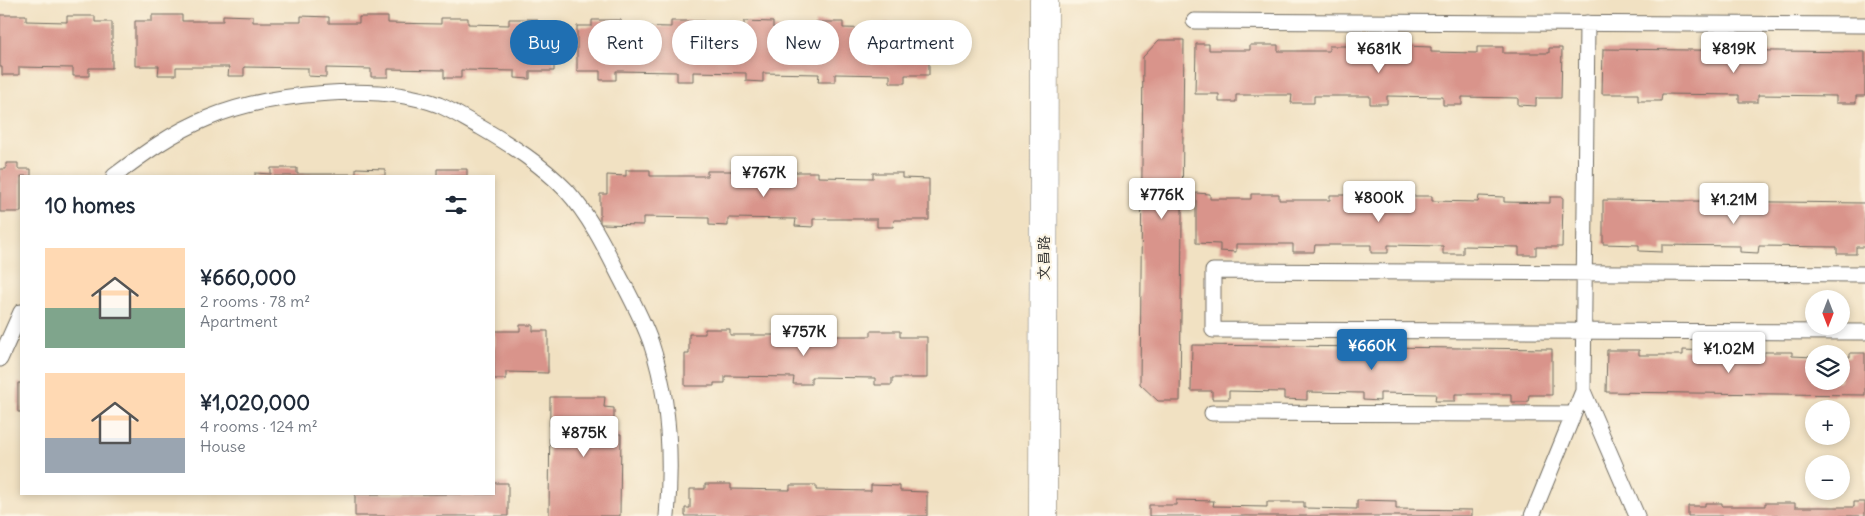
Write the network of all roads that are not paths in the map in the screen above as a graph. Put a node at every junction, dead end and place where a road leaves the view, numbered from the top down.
1 (1044, 0) edge
2 (1194, 22) dead end
3 (1587, 23) junction
4 (1865, 24) edge
5 (115, 175) edge
6 (1584, 273) junction
7 (1865, 274) edge
8 (20, 314) edge
9 (1583, 331) junction
10 (1865, 332) edge
11 (0, 359) edge
12 (1582, 391) junction
13 (1212, 413) dead end
14 (1573, 414) junction
15 (667, 516) edge
16 (1043, 516) edge
17 (1532, 516) edge
18 (1637, 516) edge

1 - 16 street, 文昌路
2 - 3 lane
3 - 4 lane
3 - 6 lane
5 - 15 lane
6 - 7 lane
6 - 9 lane
6 - 9 lane
8 - 11 lane
9 - 10 lane
9 - 12 lane
12 - 14 lane
12 - 18 lane
13 - 14 lane
14 - 17 lane

